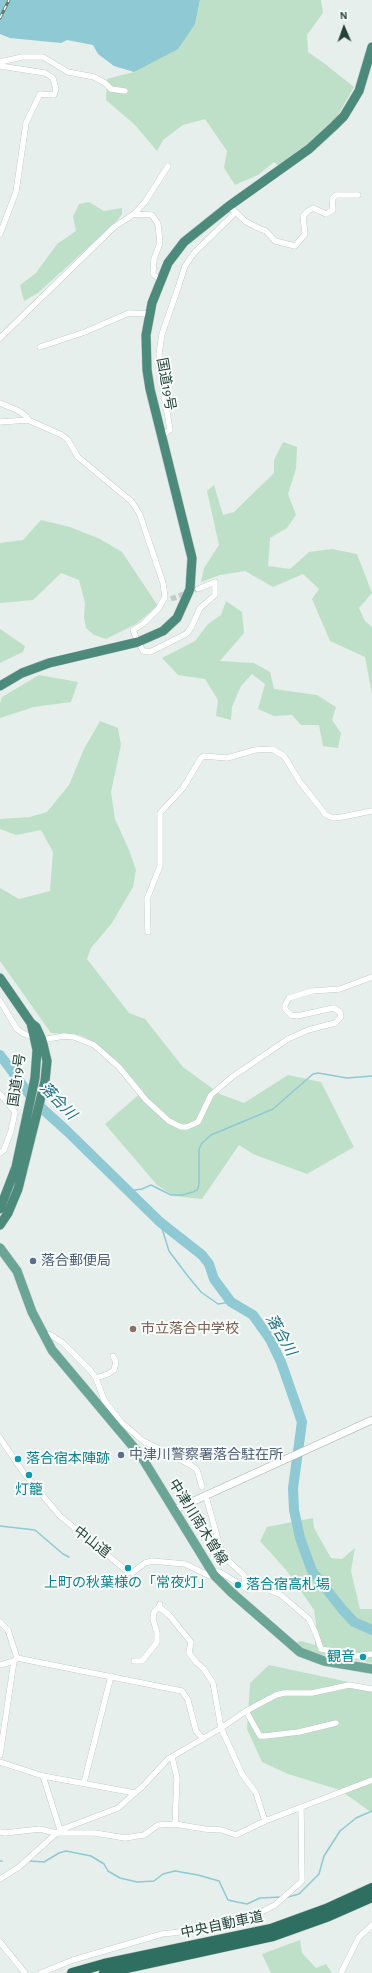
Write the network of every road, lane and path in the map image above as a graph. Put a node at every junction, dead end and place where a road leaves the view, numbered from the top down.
1 (372, 48) edge
2 (0, 62) edge
3 (0, 66) edge
4 (125, 92) dead end
5 (168, 166) dead end
6 (358, 195) dead end
7 (229, 206) junction
8 (236, 212) junction
9 (134, 214) junction
10 (0, 234) edge
11 (161, 280) junction
12 (149, 314) junction
13 (0, 338) edge
14 (40, 347) dead end
15 (0, 403) edge
16 (28, 420) junction
17 (0, 422) edge
18 (162, 435) junction
19 (198, 589) tunnel mouth
20 (138, 642) junction
21 (0, 686) edge
22 (372, 811) edge
23 (148, 932) dead end
24 (372, 977) edge
25 (0, 978) edge
26 (0, 1001) edge
27 (31, 1023) junction
28 (33, 1037) junction
29 (42, 1040) junction
30 (0, 1094) edge
31 (0, 1153) edge
32 (0, 1209) edge
33 (0, 1225) edge
34 (0, 1248) edge
35 (44, 1336) junction
36 (114, 1356) dead end
37 (96, 1378) junction
38 (372, 1420) edge
39 (0, 1438) edge
40 (202, 1487) dead end
41 (207, 1500) dead end
42 (174, 1510) junction
43 (213, 1574) junction
44 (245, 1588) junction
45 (0, 1622) edge
46 (372, 1654) edge
47 (15, 1659) junction
48 (134, 1661) dead end
49 (0, 1665) edge
50 (372, 1668) edge
51 (111, 1676) junction
52 (372, 1689) edge
53 (246, 1711) junction
54 (336, 1723) dead end
55 (221, 1728) junction
56 (202, 1738) junction
57 (0, 1755) edge
58 (172, 1757) junction
59 (0, 1762) edge
60 (43, 1776) junction
61 (372, 1780) edge
62 (84, 1783) junction
63 (135, 1793) junction
64 (301, 1807) junction
65 (265, 1821) junction
66 (175, 1824) junction
67 (58, 1831) junction
68 (0, 1832) edge
69 (0, 1879) edge
70 (372, 1888) edge
71 (372, 1897) edge
72 (372, 1926) edge
73 (0, 1942) edge
74 (25, 1973) edge
75 (41, 1973) edge
76 (72, 1973) edge
77 (104, 1973) edge
78 (341, 1973) edge

1 - 7 highway, 国道19号
2 - 4 street
3 - 10 street
5 - 9 street
6 - 8 street
7 - 8 street
7 - 11 highway, 国道19号
8 - 18 street
9 - 11 street
9 - 13 street
11 - 12 highway, 国道19号
12 - 14 street
12 - 18 highway, 国道19号
15 - 16 street
16 - 17 street
16 - 20 street
18 - 20 highway, 国道19号
19 - 20 street
20 - 21 highway, 国道19号
22 - 23 street
24 - 29 street
25 - 27 highway, 国道19号
26 - 28 street
27 - 28 highway, 国道19号
27 - 29 highway, 国道19号
28 - 29 street
28 - 32 highway, 国道19号
29 - 33 highway, 国道19号
30 - 31 street
34 - 35 main road, 中津川南木曽線
35 - 37 street
35 - 42 main road, 中津川南木曽線
36 - 37 street
37 - 40 street
38 - 42 street
39 - 43 street, 中山道
41 - 44 street
42 - 43 main road, 中津川南木曽線
43 - 44 street, 中山道
43 - 50 main road, 中津川南木曽線
44 - 46 street, 中山道
45 - 47 street
47 - 49 street
47 - 51 street
47 - 57 street
48 - 55 street
51 - 56 street
51 - 62 street
52 - 53 street
53 - 54 street
53 - 55 street
55 - 56 street
55 - 65 street
56 - 58 street
58 - 63 street
58 - 66 street
59 - 60 street
60 - 62 street
60 - 67 street
61 - 64 street
62 - 63 street
63 - 67 street
64 - 65 street
64 - 75 street
65 - 66 street
66 - 67 street
67 - 68 street
67 - 69 street
70 - 76 highway, 中央自動車道
71 - 77 highway, 中央自動車道
72 - 78 street
73 - 74 street

